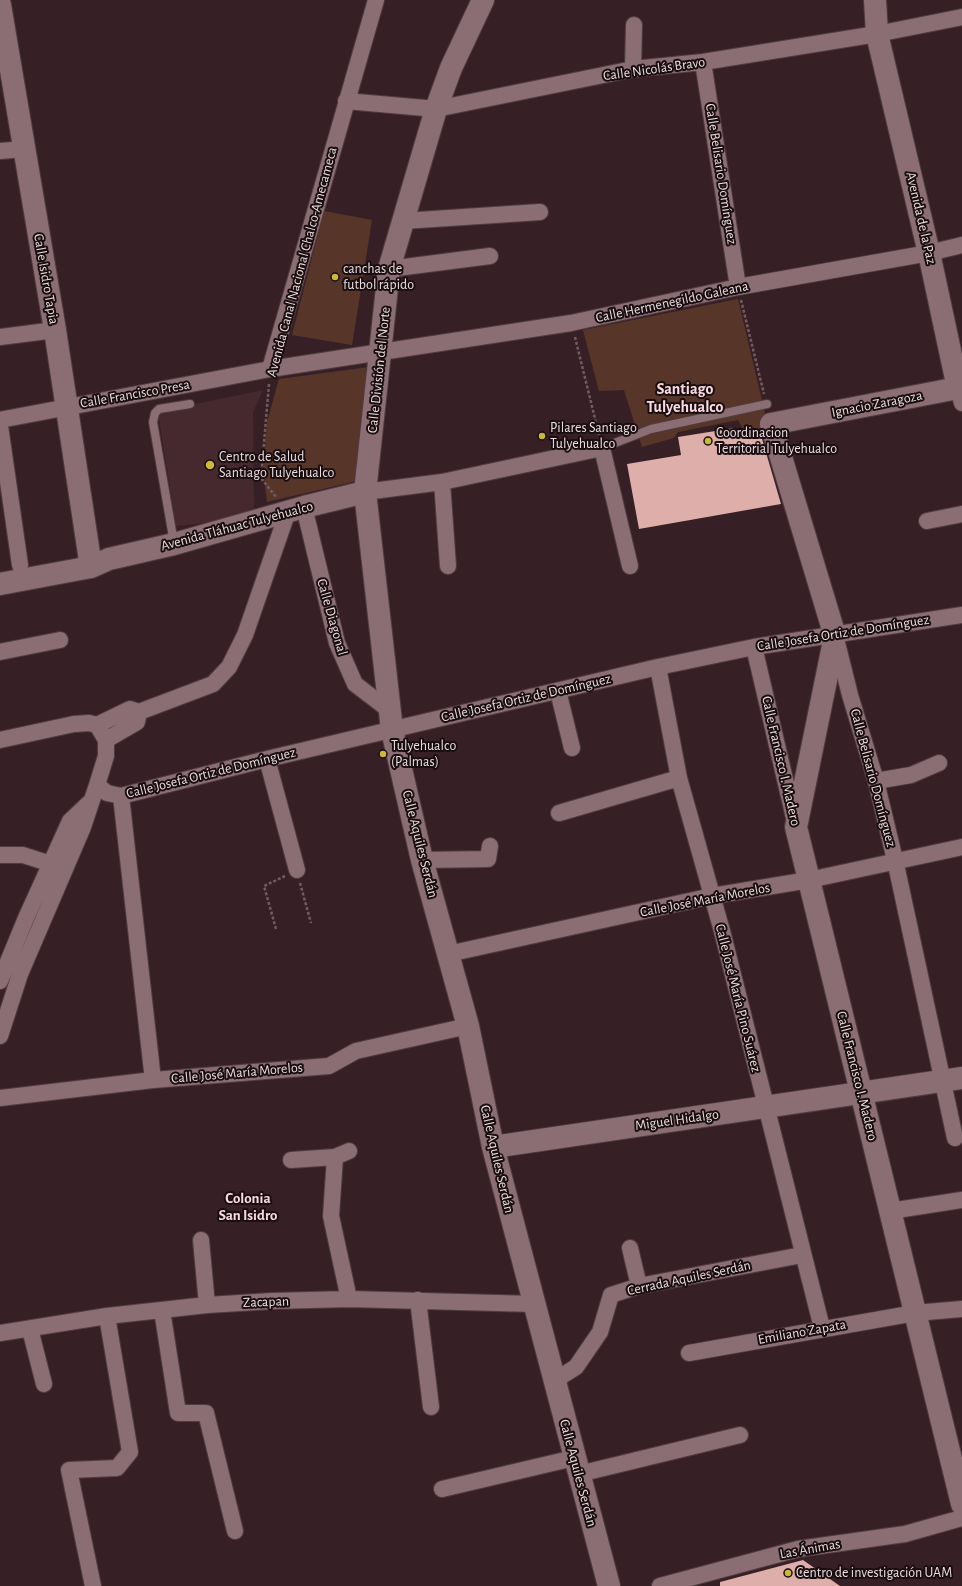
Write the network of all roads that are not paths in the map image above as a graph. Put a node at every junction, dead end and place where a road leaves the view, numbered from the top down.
1 (483, 0) edge
2 (874, 0) edge
3 (377, 1) edge
4 (0, 5) edge
5 (962, 17) edge
6 (634, 25) dead end
7 (877, 34) junction
8 (703, 62) junction
9 (633, 69) junction
10 (346, 101) junction
11 (436, 109) junction
12 (24, 149) junction
13 (0, 151) edge
14 (540, 212) dead end
15 (403, 221) junction
16 (962, 245) edge
17 (929, 253) junction
18 (490, 256) dead end
19 (389, 269) junction
20 (738, 287) junction
21 (55, 330) junction
22 (0, 337) edge
23 (381, 352) junction
24 (270, 369) junction
25 (961, 393) edge
26 (190, 404) dead end
27 (65, 406) junction
28 (769, 414) junction
29 (0, 420) edge
30 (0, 426) edge
31 (602, 448) junction
32 (442, 482) junction
33 (365, 492) junction
34 (296, 509) junction
35 (962, 514) edge
36 (927, 521) dead end
37 (174, 544) junction
38 (96, 560) junction
39 (448, 566) dead end
40 (630, 566) dead end
41 (10, 567) edge
42 (0, 584) edge
43 (962, 615) edge
44 (835, 636) junction
45 (60, 640) dead end
46 (754, 647) junction
47 (0, 652) edge
48 (658, 667) junction
49 (558, 691) junction
50 (139, 712) junction
51 (391, 720) junction
52 (97, 725) junction
53 (0, 740) edge
54 (106, 740) junction
55 (572, 748) dead end
56 (267, 759) junction
57 (939, 763) dead end
58 (679, 778) junction
59 (876, 781) junction
60 (97, 785) junction
61 (121, 796) junction
62 (90, 802) junction
63 (559, 813) dead end
64 (796, 828) junction
65 (490, 846) dead end
66 (962, 847) edge
67 (0, 855) edge
68 (422, 860) junction
69 (895, 860) junction
70 (51, 864) junction
71 (297, 870) road end
72 (809, 880) junction
73 (712, 896) junction
74 (448, 954) junction
75 (1, 972) edge
76 (20, 974) junction
77 (468, 1026) junction
78 (0, 1036) edge
79 (153, 1080) junction
80 (953, 1080) edge
81 (860, 1093) junction
82 (0, 1098) edge
83 (766, 1107) junction
84 (955, 1138) dead end
85 (493, 1147) junction
86 (291, 1160) dead end
87 (962, 1200) edge
88 (890, 1211) junction
89 (201, 1240) dead end
90 (630, 1248) dead end
91 (802, 1255) junction
92 (639, 1286) junction
93 (349, 1299) junction
94 (418, 1300) junction
95 (534, 1304) junction
96 (207, 1305) junction
97 (962, 1309) edge
98 (162, 1310) junction
99 (914, 1313) junction
100 (107, 1316) junction
101 (822, 1328) junction
102 (30, 1329) junction
103 (0, 1333) edge
104 (689, 1353) dead end
105 (554, 1381) junction
106 (44, 1384) dead end
107 (431, 1407) dead end
108 (740, 1435) dead end
109 (576, 1466) junction
110 (442, 1489) dead end
111 (962, 1504) edge
112 (962, 1518) edge
113 (235, 1531) dead end
114 (93, 1586) edge
115 (609, 1586) edge
116 (660, 1586) edge

1 - 11 main road, Calle División del Norte
2 - 7 main road, Avenida de la Paz
3 - 10 street, Avenida Canal Nacional Chalco-Amecameca
4 - 12 main road, Calle Isidro Tapia
5 - 7 street, Calle Nicolás Bravo
6 - 9 street
7 - 8 street, Calle Nicolás Bravo
7 - 17 main road, Avenida de la Paz
8 - 9 street, Calle Nicolás Bravo
8 - 20 street, Calle Belisario Domínguez
9 - 11 street, Calle Nicolás Bravo
10 - 11 street, Calle Nicolás Bravo
10 - 24 street, Avenida Canal Nacional Chalco-Amecameca
11 - 15 main road, Calle División del Norte
12 - 13 street
12 - 21 main road, Calle Isidro Tapia
14 - 15 street
15 - 19 main road, Calle División del Norte
16 - 17 street, Calle Hermenegildo Galeana
17 - 20 street, Calle Hermenegildo Galeana
17 - 25 main road, Avenida de la Paz
18 - 19 street
19 - 23 main road, Calle División del Norte
20 - 23 street, Calle Hermenegildo Galeana
21 - 22 street
21 - 27 main road, Calle Isidro Tapia
23 - 24 street, Calle Francisco Presa
23 - 33 main road, Calle División del Norte
24 - 27 street, Calle Francisco Presa
25 - 28 main road, Ignacio Zaragoza
26 - 37 lane
27 - 29 street, Calle Francisco Presa
27 - 38 main road, Calle Isidro Tapia
28 - 31 lane
28 - 44 main road, Calle Belisario Domínguez
30 - 41 street
31 - 32 street
31 - 40 street
32 - 33 street
32 - 39 street
33 - 34 main road, Avenida Tláhuac Tulyehualco
33 - 51 main road, Calle División del Norte
34 - 37 main road, Avenida Tláhuac Tulyehualco
34 - 50 street
34 - 51 street, Calle Diagonal
35 - 36 street
37 - 38 main road, Avenida Tláhuac Tulyehualco
38 - 41 main road, Avenida Tláhuac Tulyehualco
38 - 42 main road, Avenida Tláhuac Tulyehualco
43 - 44 street, Calle Josefa Ortiz de Domínguez
44 - 46 street, Calle Josefa Ortiz de Domínguez
44 - 59 street, Calle Belisario Domínguez
44 - 64 main road
45 - 47 street
46 - 48 street, Calle Josefa Ortiz de Domínguez
46 - 64 street, Calle Francisco I. Madero
48 - 49 street, Calle Josefa Ortiz de Domínguez
48 - 58 street, Calle José María Pino Suárez
49 - 51 street, Calle Josefa Ortiz de Domínguez
49 - 55 street
50 - 52 street
50 - 54 street
51 - 56 street, Calle Josefa Ortiz de Domínguez
51 - 68 main road, Calle Aquiles Serdán
52 - 53 street
52 - 54 street
54 - 60 street
56 - 61 street, Calle Josefa Ortiz de Domínguez
56 - 71 street
57 - 59 street
58 - 63 street
58 - 73 street, Calle José María Pino Suárez
59 - 69 street, Calle Belisario Domínguez
60 - 61 street, Calle Josefa Ortiz de Domínguez
60 - 62 street
61 - 79 street
62 - 70 street
62 - 76 street
64 - 72 main road, Calle Francisco I. Madero
65 - 68 street
66 - 69 street, Calle José María Morelos
67 - 70 street
68 - 74 main road, Calle Aquiles Serdán
69 - 72 street, Calle José María Morelos
69 - 80 street, Calle Belisario Domínguez
70 - 75 street
72 - 73 street, Calle José María Morelos
72 - 81 main road, Calle Francisco I. Madero
73 - 74 street, Calle José María Morelos
73 - 83 street, Calle José María Pino Suárez
74 - 77 main road, Calle Aquiles Serdán
75 - 76 street
76 - 78 street
77 - 79 street, Calle José María Morelos
77 - 85 main road, Calle Aquiles Serdán
79 - 82 street, Calle José María Morelos
80 - 81 main road, Miguel Hidalgo
80 - 84 street, Calle Belisario Domínguez
81 - 83 main road, Miguel Hidalgo
81 - 88 main road, Calle Francisco I. Madero
83 - 85 main road, Miguel Hidalgo
83 - 91 street, Calle José María Pino Suárez
85 - 95 main road, Calle Aquiles Serdán
86 - 93 street
87 - 88 street
88 - 99 main road, Calle Francisco I. Madero
89 - 96 street
90 - 92 street
91 - 92 street, Cerrada Aquiles Serdán
91 - 101 street, Calle José María Pino Suárez
92 - 105 street, Cerrada Aquiles Serdán
93 - 94 street, Zacapan
93 - 96 street, Zacapan
94 - 95 street, Zacapan
94 - 107 street
95 - 105 main road, Calle Aquiles Serdán
96 - 98 street, Zacapan
97 - 99 street, Emiliano Zapata
98 - 100 street, Zacapan
98 - 113 street
99 - 101 street, Emiliano Zapata
99 - 111 main road, Calle Francisco I. Madero
100 - 102 street, Zacapan
100 - 114 street
101 - 104 street, Emiliano Zapata
102 - 103 street, Zacapan
102 - 106 street
105 - 109 main road, Calle Aquiles Serdán
108 - 109 street
109 - 110 street
109 - 115 main road, Calle Aquiles Serdán
112 - 116 street, Las Ánimas

